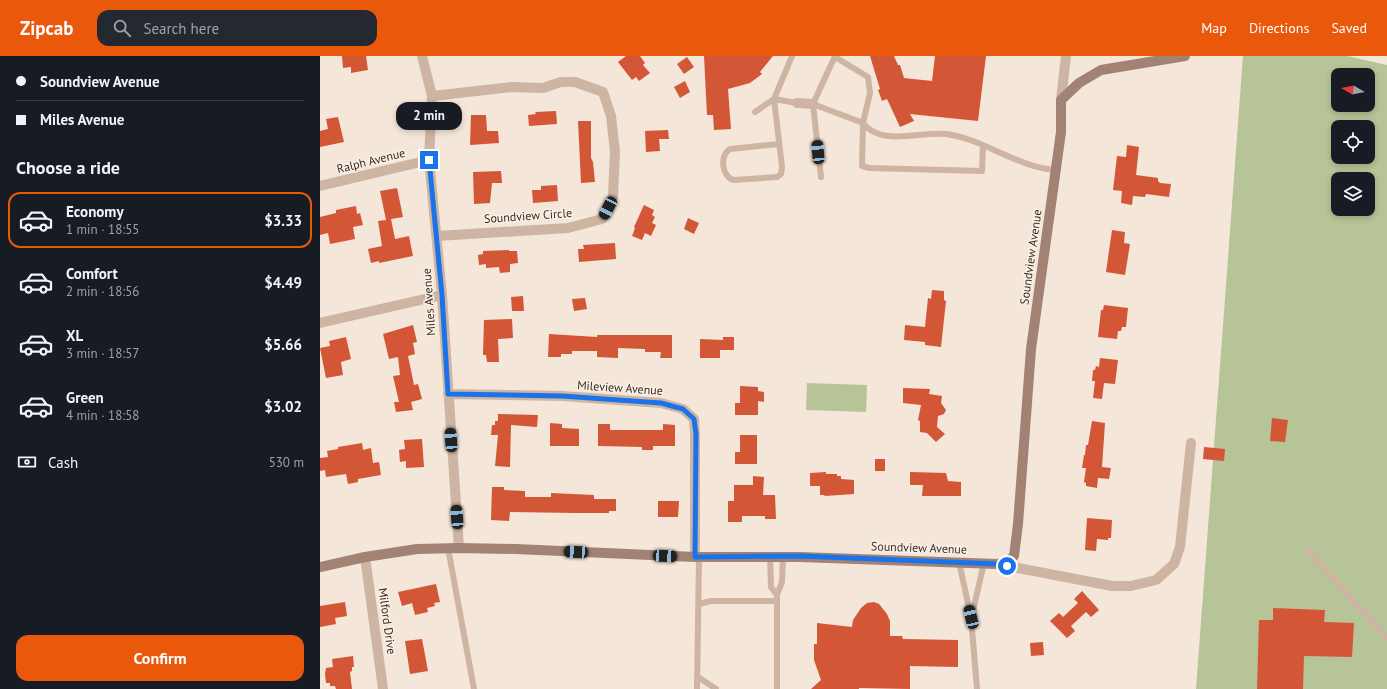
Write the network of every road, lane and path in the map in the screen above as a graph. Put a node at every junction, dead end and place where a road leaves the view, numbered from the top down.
1 (422, 56) edge
2 (792, 56) edge
3 (835, 56) edge
4 (1066, 56) edge
5 (1185, 56) edge
6 (432, 96) junction
7 (774, 99) junction
8 (1061, 100) junction
9 (797, 103) joint
10 (813, 104) junction
11 (755, 112) dead end
12 (863, 123) junction
13 (779, 144) junction
14 (985, 147) junction
15 (429, 160) junction
16 (1056, 170) junction
17 (821, 177) dead end
18 (320, 186) edge
19 (437, 236) junction
20 (442, 295) junction
21 (320, 324) edge
22 (448, 394) junction
23 (1191, 443) dead end
24 (448, 548) junction
25 (459, 548) junction
26 (1308, 551) dead end
27 (365, 557) junction
28 (697, 557) junction
29 (770, 557) junction
30 (783, 557) junction
31 (958, 562) junction
32 (984, 563) junction
33 (997, 564) junction
34 (320, 567) edge
35 (777, 598) junction
36 (699, 604) junction
37 (971, 617) junction
38 (1387, 638) edge
39 (698, 677) junction
40 (383, 689) edge
41 (474, 689) edge
42 (697, 689) edge
43 (716, 689) edge
44 (777, 689) edge
45 (977, 689) edge

1 - 6 street, Miles Avenue
2 - 7 lane
3 - 10 lane
3 - 12 lane
4 - 8 street, Soundview Avenue
5 - 8 street
6 - 15 street, Miles Avenue
6 - 19 street, Soundview Circle
7 - 9 lane
7 - 11 lane
7 - 13 lane
8 - 16 street, Soundview Avenue
9 - 10 street
10 - 12 lane
10 - 17 lane
12 - 14 lane
12 - 14 lane
13 - 13 lane
14 - 16 lane
15 - 18 street, Ralph Avenue
15 - 19 street, Miles Avenue
16 - 33 street, Soundview Avenue
19 - 20 street, Miles Avenue
20 - 21 street
20 - 22 street, Miles Avenue
22 - 25 street, Miles Avenue
22 - 28 street, Mileview Avenue
23 - 33 street
24 - 25 street, Soundview Avenue
24 - 27 street, Soundview Avenue
24 - 41 lane
25 - 28 street, Soundview Avenue
26 - 38 lane
27 - 34 street, Soundview Avenue
27 - 40 street, Milford Drive
28 - 29 street, Soundview Avenue
28 - 36 lane
29 - 30 street, Soundview Avenue
29 - 35 lane
30 - 31 street, Soundview Avenue
30 - 35 lane
31 - 32 street, Soundview Avenue
31 - 37 lane
32 - 33 street, Soundview Avenue
32 - 37 lane
35 - 36 lane
35 - 44 lane
36 - 39 lane
37 - 45 lane
39 - 42 lane
39 - 43 lane

